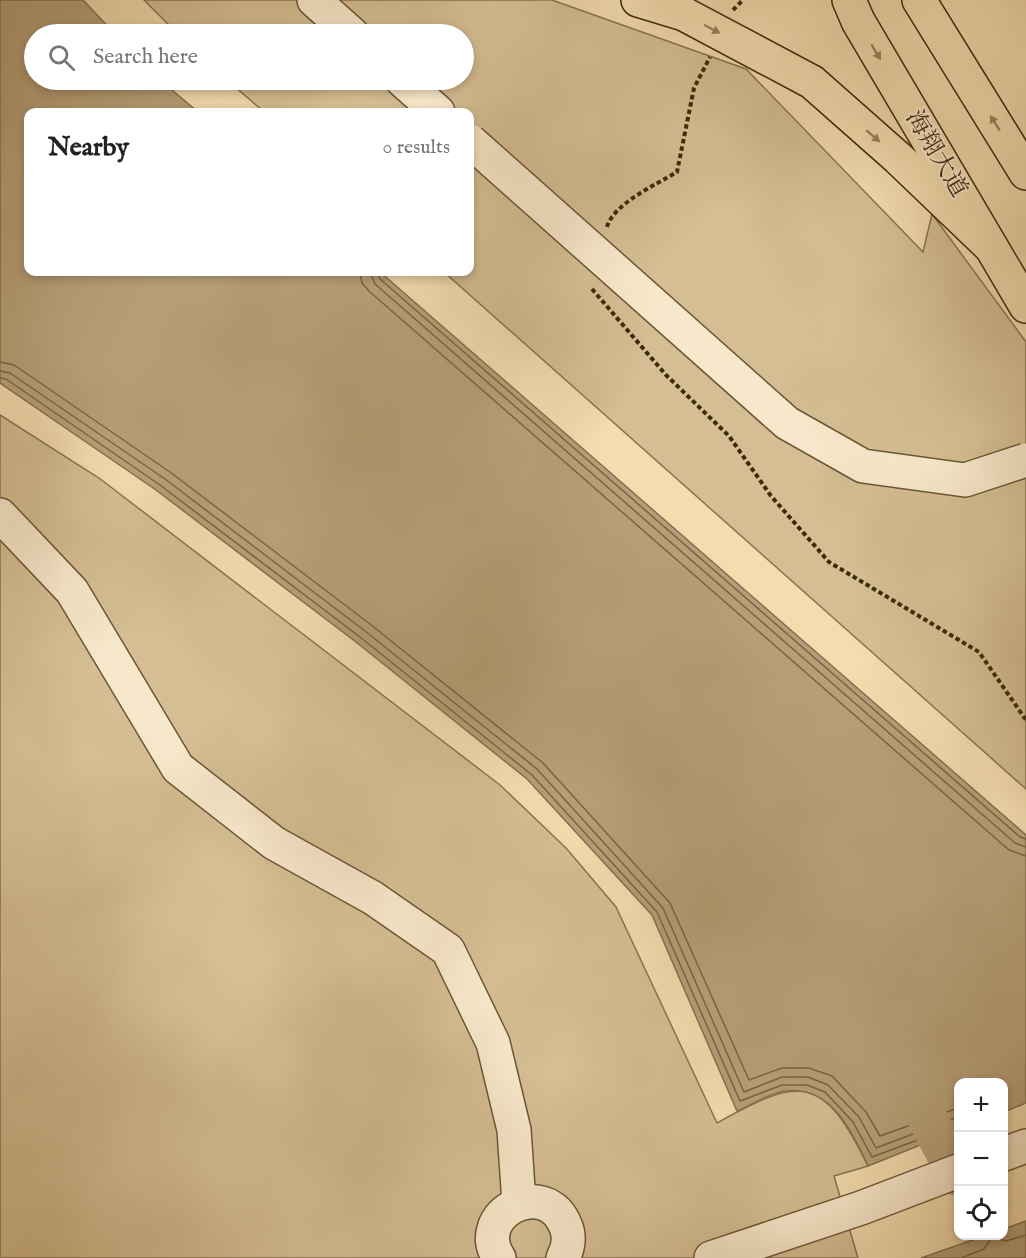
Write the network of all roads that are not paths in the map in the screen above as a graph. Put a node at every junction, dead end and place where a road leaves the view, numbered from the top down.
1 (314, 0) edge
2 (638, 0) edge
3 (849, 0) edge
4 (919, 0) edge
5 (341, 24) edge
6 (413, 90) edge
7 (434, 108) edge
8 (474, 145) edge
9 (1026, 173) edge
10 (992, 247) junction
11 (1026, 306) edge
12 (1026, 460) edge
13 (0, 514) edge
14 (1026, 1146) edge
15 (1008, 1153) edge
16 (954, 1172) edge
17 (519, 1203) junction
18 (499, 1258) edge
19 (562, 1258) edge
20 (711, 1258) edge

1 - 5 street
2 -> 10 highway
3 -> 10 highway, 海翔大道
9 -> 4 highway
6 - 7 street
8 - 12 street, bridge
10 - 11 highway, 海翔大道
13 - 17 street
14 - 15 street
16 - 20 street
17 - 18 street
17 - 19 street

